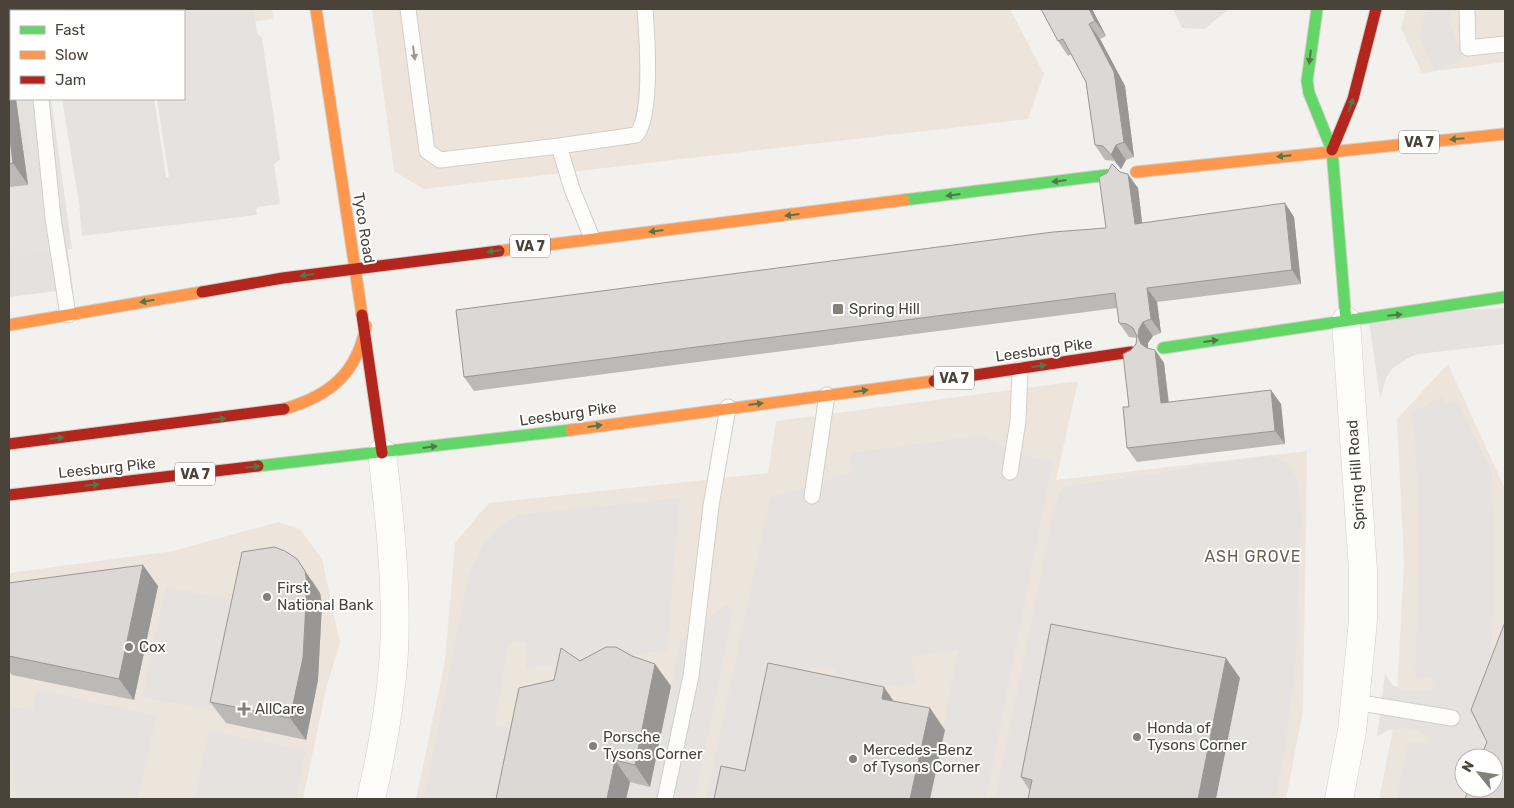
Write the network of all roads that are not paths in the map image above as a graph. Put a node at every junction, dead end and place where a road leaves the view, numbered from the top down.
1 (316, 9) edge
2 (408, 9) edge
3 (645, 9) edge
4 (1317, 9) edge
5 (1376, 9) edge
6 (1468, 9) edge
7 (1505, 44) edge
8 (41, 100) edge
9 (1505, 134) edge
10 (559, 146) junction
11 (1332, 150) junction
12 (1136, 172) dead end
13 (1107, 175) edge
14 (592, 238) junction
15 (356, 269) junction
16 (1505, 297) edge
17 (68, 315) junction
18 (1346, 321) junction
19 (9, 326) edge
20 (366, 326) junction
21 (1163, 348) dead end
22 (1131, 352) edge
23 (1020, 369) junction
24 (827, 395) junction
25 (728, 407) junction
26 (9, 444) edge
27 (382, 453) junction
28 (1010, 472) dead end
29 (9, 495) edge
30 (812, 496) dead end
31 (1355, 702) junction
32 (1452, 718) dead end
33 (371, 799) edge
34 (665, 799) edge
35 (1339, 799) edge

1 - 15 main road, Tyco Road
2 -> 10 lane
3 - 10 lane
4 -> 11 main road, Spring Hill Road
11 -> 5 main road, Spring Hill Road
6 - 7 lane
8 - 17 lane
9 -> 11 main road, VA 7
10 - 14 lane
11 -> 12 main road, VA 7
11 - 18 main road, Spring Hill Road
13 -> 14 main road, VA 7
14 -> 15 main road, VA 7
15 -> 17 main road, VA 7
15 - 20 main road, Tyco Road
18 -> 16 main road
17 - 19 main road, VA 7
21 -> 18 main road
18 - 31 street, Spring Hill Road
26 -> 20 main road
20 - 27 main road, Tyco Road
23 -> 22 main road, Leesburg Pike / VA 7
24 -> 23 main road, Leesburg Pike / VA 7
23 - 28 lane
25 -> 24 main road, Leesburg Pike / VA 7
24 - 30 lane
27 -> 25 main road, Leesburg Pike / VA 7
25 - 34 lane
29 -> 27 main road, Leesburg Pike / VA 7
27 - 33 street
31 - 32 lane
31 - 35 street, Spring Hill Road

